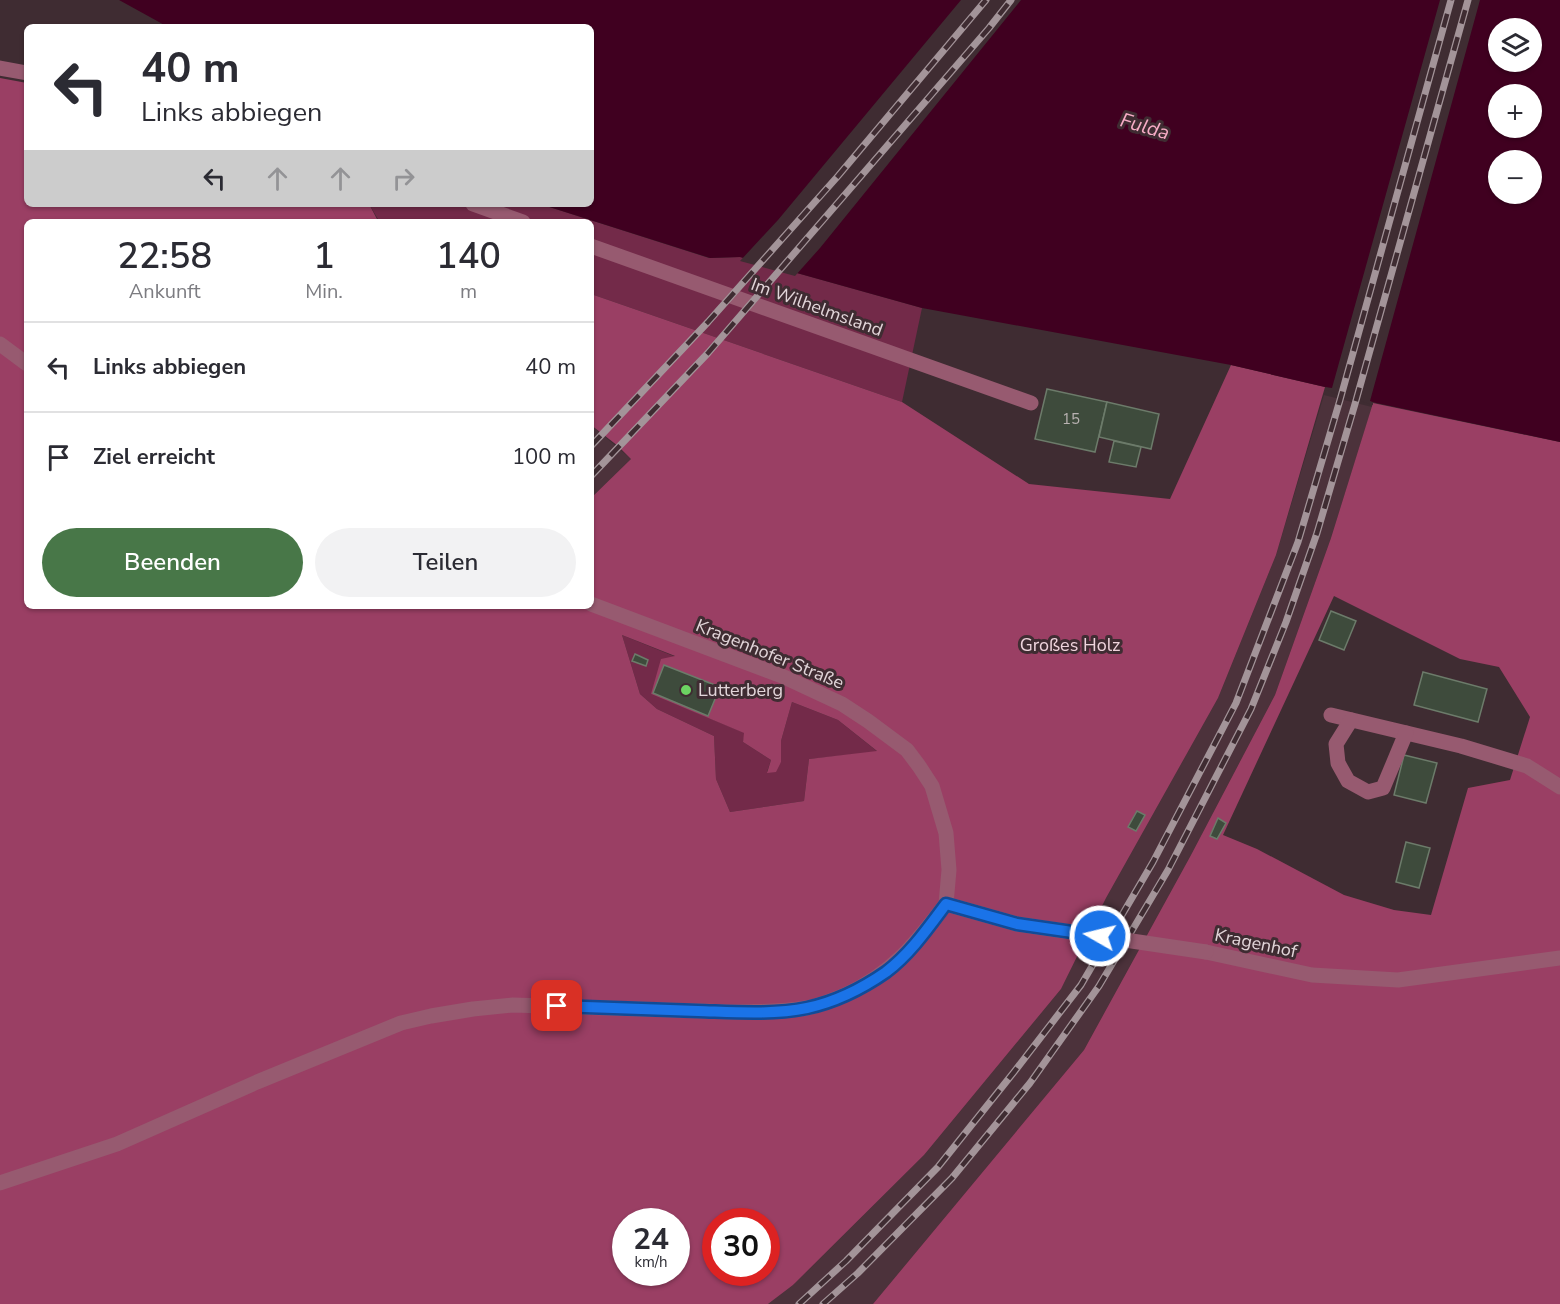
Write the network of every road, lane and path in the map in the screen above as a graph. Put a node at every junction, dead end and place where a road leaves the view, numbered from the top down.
1 (0, 68) edge
2 (24, 72) edge
3 (481, 207) edge
4 (515, 219) edge
5 (594, 247) edge
6 (0, 344) edge
7 (24, 362) edge
8 (1030, 404) dead end
9 (594, 605) edge
10 (1331, 715) dead end
11 (1351, 720) junction
12 (1406, 733) junction
13 (1560, 787) edge
14 (946, 904) junction
15 (1560, 958) edge
16 (0, 1184) edge

1 - 2 street
3 - 4 street
5 - 8 street, Im Wilhelmsland
6 - 7 street
9 - 14 street, Kragenhofer Straße
10 - 11 street
11 - 12 street
11 - 12 street
12 - 13 street
14 - 15 street, Kragenhof, bridge
14 - 16 street

